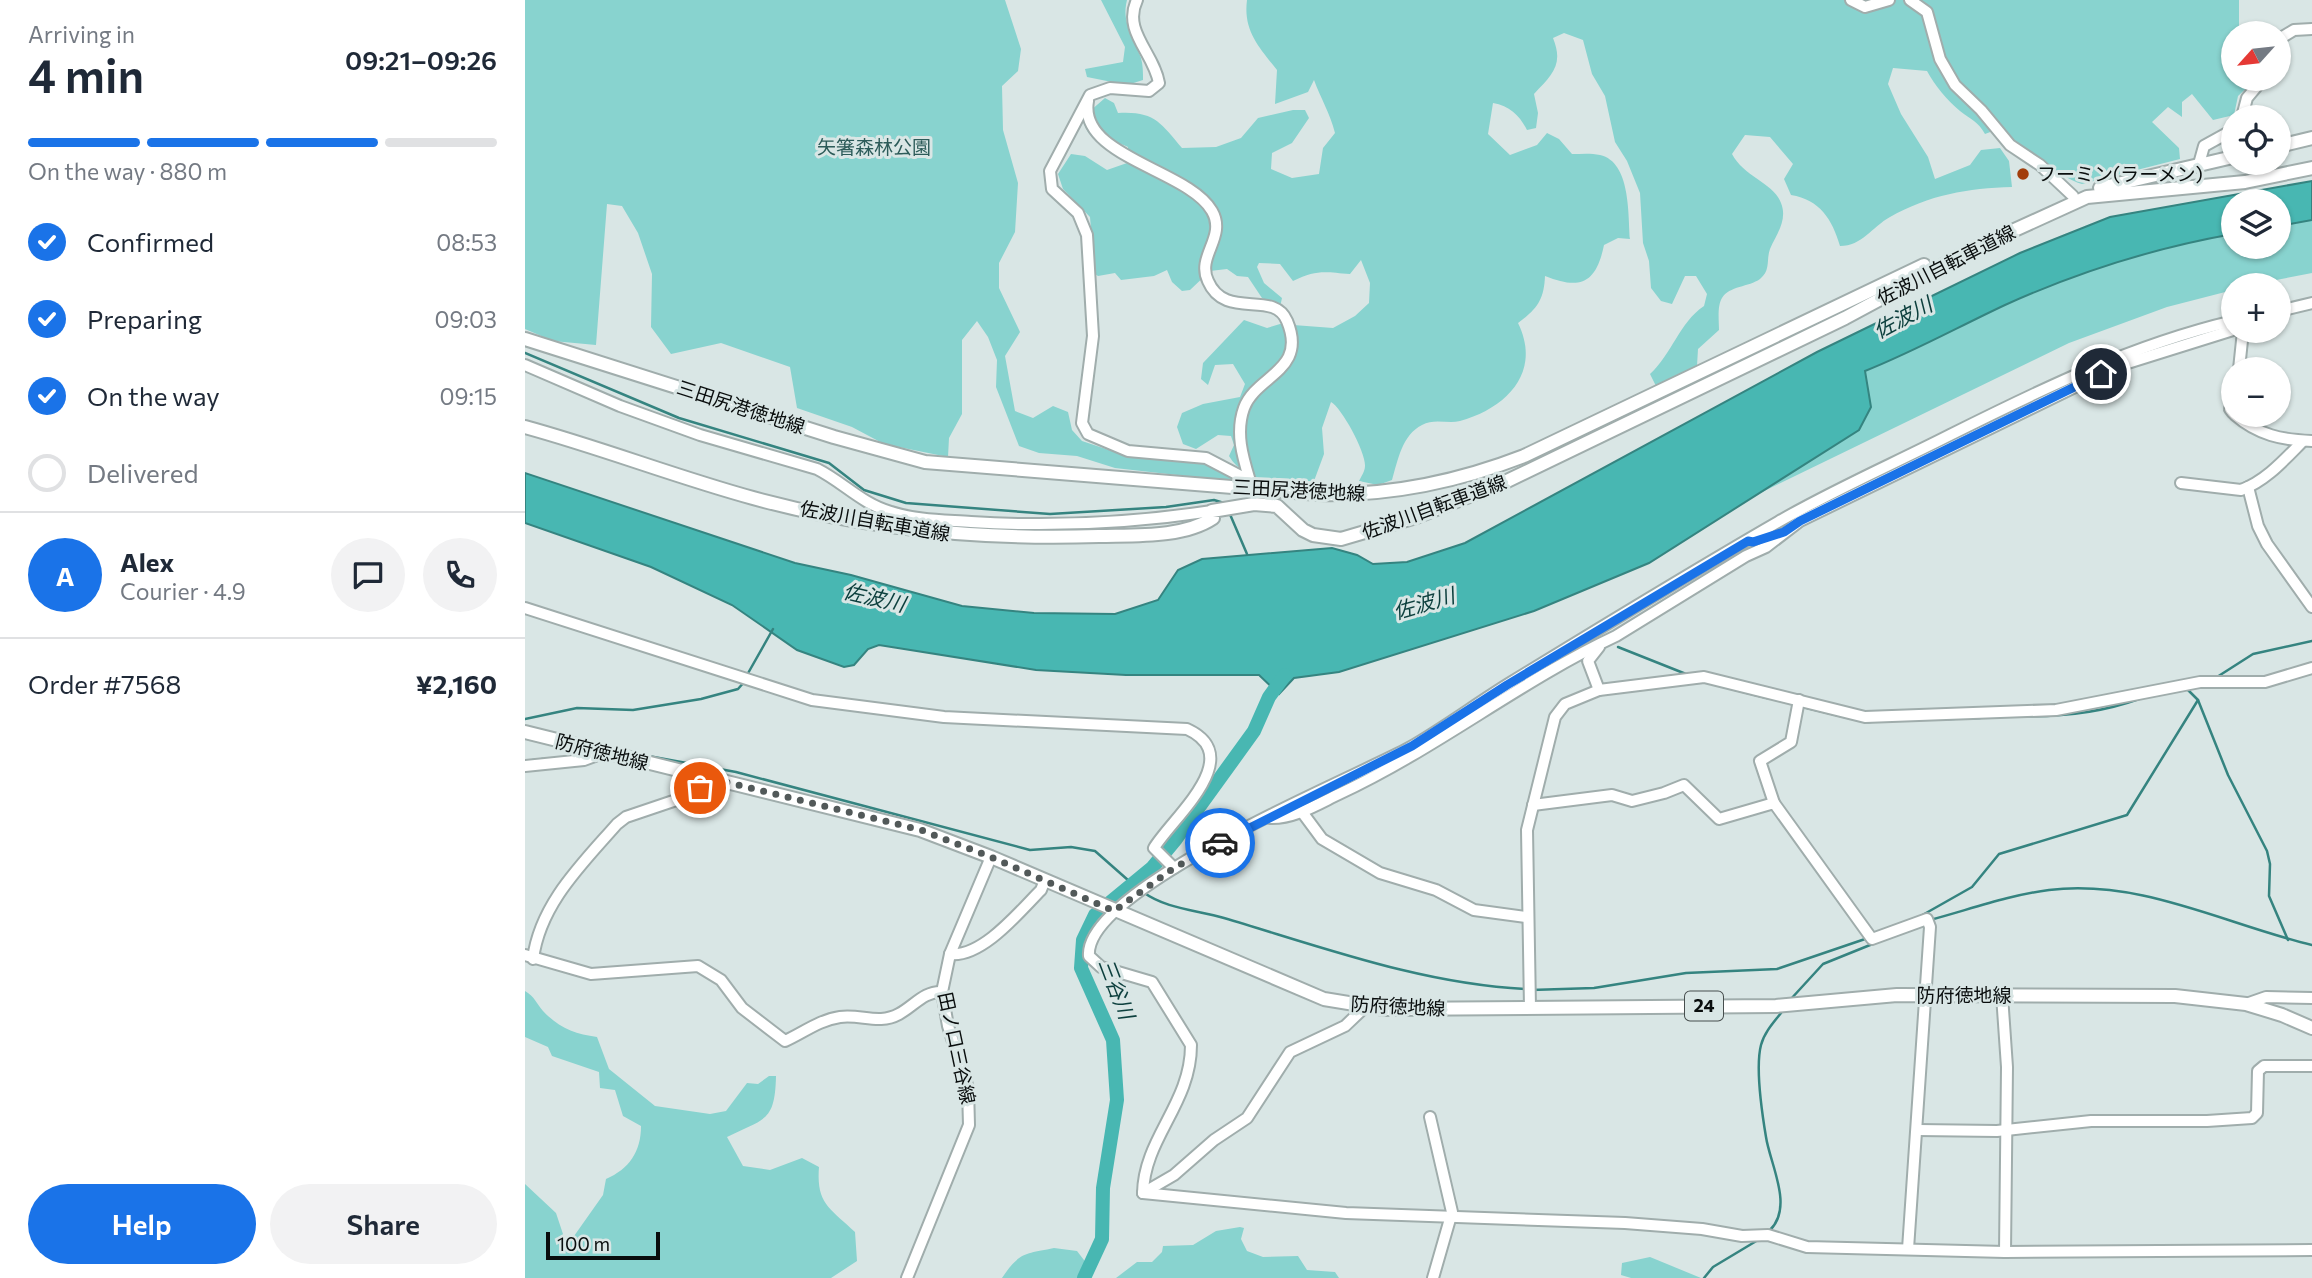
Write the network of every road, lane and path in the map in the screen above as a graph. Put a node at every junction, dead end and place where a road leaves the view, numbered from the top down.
1 (1137, 0) edge
2 (1851, 0) edge
3 (1889, 0) edge
4 (1910, 0) edge
5 (2312, 29) edge
6 (2291, 32) edge
7 (1090, 95) junction
8 (2221, 137) edge
9 (2312, 138) edge
10 (2291, 143) edge
11 (2221, 159) edge
12 (2199, 164) junction
13 (2312, 167) edge
14 (2073, 196) junction
15 (1890, 292) junction
16 (1864, 296) junction
17 (2312, 303) edge
18 (2291, 308) edge
19 (1845, 318) junction
20 (2221, 324) edge
21 (2221, 334) edge
22 (525, 339) edge
23 (525, 365) edge
24 (1651, 396) junction
25 (1657, 409) junction
26 (525, 427) edge
27 (2250, 427) edge
28 (2307, 441) edge
29 (2182, 483) dead end
30 (1251, 484) junction
31 (1236, 486) junction
32 (2248, 487) junction
33 (1239, 507) junction
34 (1215, 511) junction
35 (1784, 532) junction
36 (1748, 541) junction
37 (2312, 607) edge
38 (525, 608) edge
39 (1635, 609) junction
40 (1605, 640) junction
41 (2312, 668) edge
42 (1599, 690) junction
43 (1798, 703) junction
44 (525, 732) edge
45 (603, 753) junction
46 (525, 766) edge
47 (702, 776) junction
48 (1773, 803) junction
49 (1533, 805) junction
50 (1302, 811) junction
51 (1268, 817) junction
52 (991, 857) junction
53 (1171, 864) junction
54 (1045, 880) junction
55 (1107, 908) junction
56 (1526, 917) junction
57 (950, 954) junction
58 (529, 957) edge
59 (942, 992) junction
60 (1928, 995) junction
61 (2002, 995) junction
62 (2312, 998) edge
63 (2246, 1004) junction
64 (1365, 1007) junction
65 (1530, 1008) junction
66 (2312, 1028) edge
67 (2312, 1066) edge
68 (1430, 1117) dead end
69 (2007, 1129) junction
70 (1918, 1130) junction
71 (1143, 1193) junction
72 (1451, 1217) junction
73 (1908, 1249) junction
74 (2312, 1250) edge
75 (2005, 1252) junction
76 (907, 1278) edge
77 (1434, 1278) edge

1 - 7 street
2 - 3 street
4 - 14 street
5 - 6 street
7 - 30 street
7 - 30 street
8 - 12 street
9 - 10 main road
11 - 12 main road, 三田尻港徳地線
12 - 14 main road, 三田尻港徳地線
13 - 15 main road, 佐波川自転車道線
14 - 16 main road, 三田尻港徳地線
15 - 16 street
15 - 19 main road, 佐波川自転車道線
16 - 19 street
16 - 24 main road, 三田尻港徳地線
17 - 18 street
19 - 25 main road, 佐波川自転車道線
20 - 36 street
21 - 35 street
22 - 31 main road, 三田尻港徳地線
23 - 34 street
24 - 25 street
24 - 30 main road, 三田尻港徳地線
25 - 33 main road, 佐波川自転車道線
26 - 34 main road, 佐波川自転車道線
27 - 28 street
28 - 32 street
29 - 32 street
30 - 31 main road, 三田尻港徳地線
31 - 33 street
32 - 37 street
33 - 34 main road, 佐波川自転車道線
35 - 36 street
35 - 40 street
36 - 39 street
38 - 53 street
39 - 40 street
39 - 51 street
40 - 42 street
40 - 50 street
41 - 43 street
42 - 43 street
42 - 49 street
43 - 48 street
44 - 45 main road, 防府徳地線 / 24
45 - 46 street
45 - 47 main road, 防府徳地線 / 24
47 - 52 main road, 防府徳地線 / 24
47 - 58 street
48 - 49 street
48 - 60 street
49 - 56 street
50 - 51 street
50 - 56 street
51 - 53 street
52 - 54 main road, 防府徳地線 / 24
52 - 57 street, 田ノ口三谷線
53 - 55 street
54 - 55 main road, 防府徳地線 / 24
54 - 57 street
55 - 64 main road, 防府徳地線 / 24
55 - 71 street
56 - 65 street
57 - 59 street, 田ノ口三谷線
58 - 59 street
59 - 76 street, 田ノ口三谷線
60 - 61 main road, 防府徳地線 / 24
60 - 65 main road, 防府徳地線 / 24
60 - 70 street
61 - 63 main road, 防府徳地線 / 24
61 - 69 street
62 - 63 street
63 - 66 main road, 防府徳地線 / 24
64 - 65 main road, 防府徳地線 / 24
64 - 71 street
67 - 69 street
68 - 72 street
69 - 70 street
69 - 75 street
70 - 73 street
71 - 72 street
72 - 73 street
72 - 77 street
73 - 75 street
74 - 75 street

